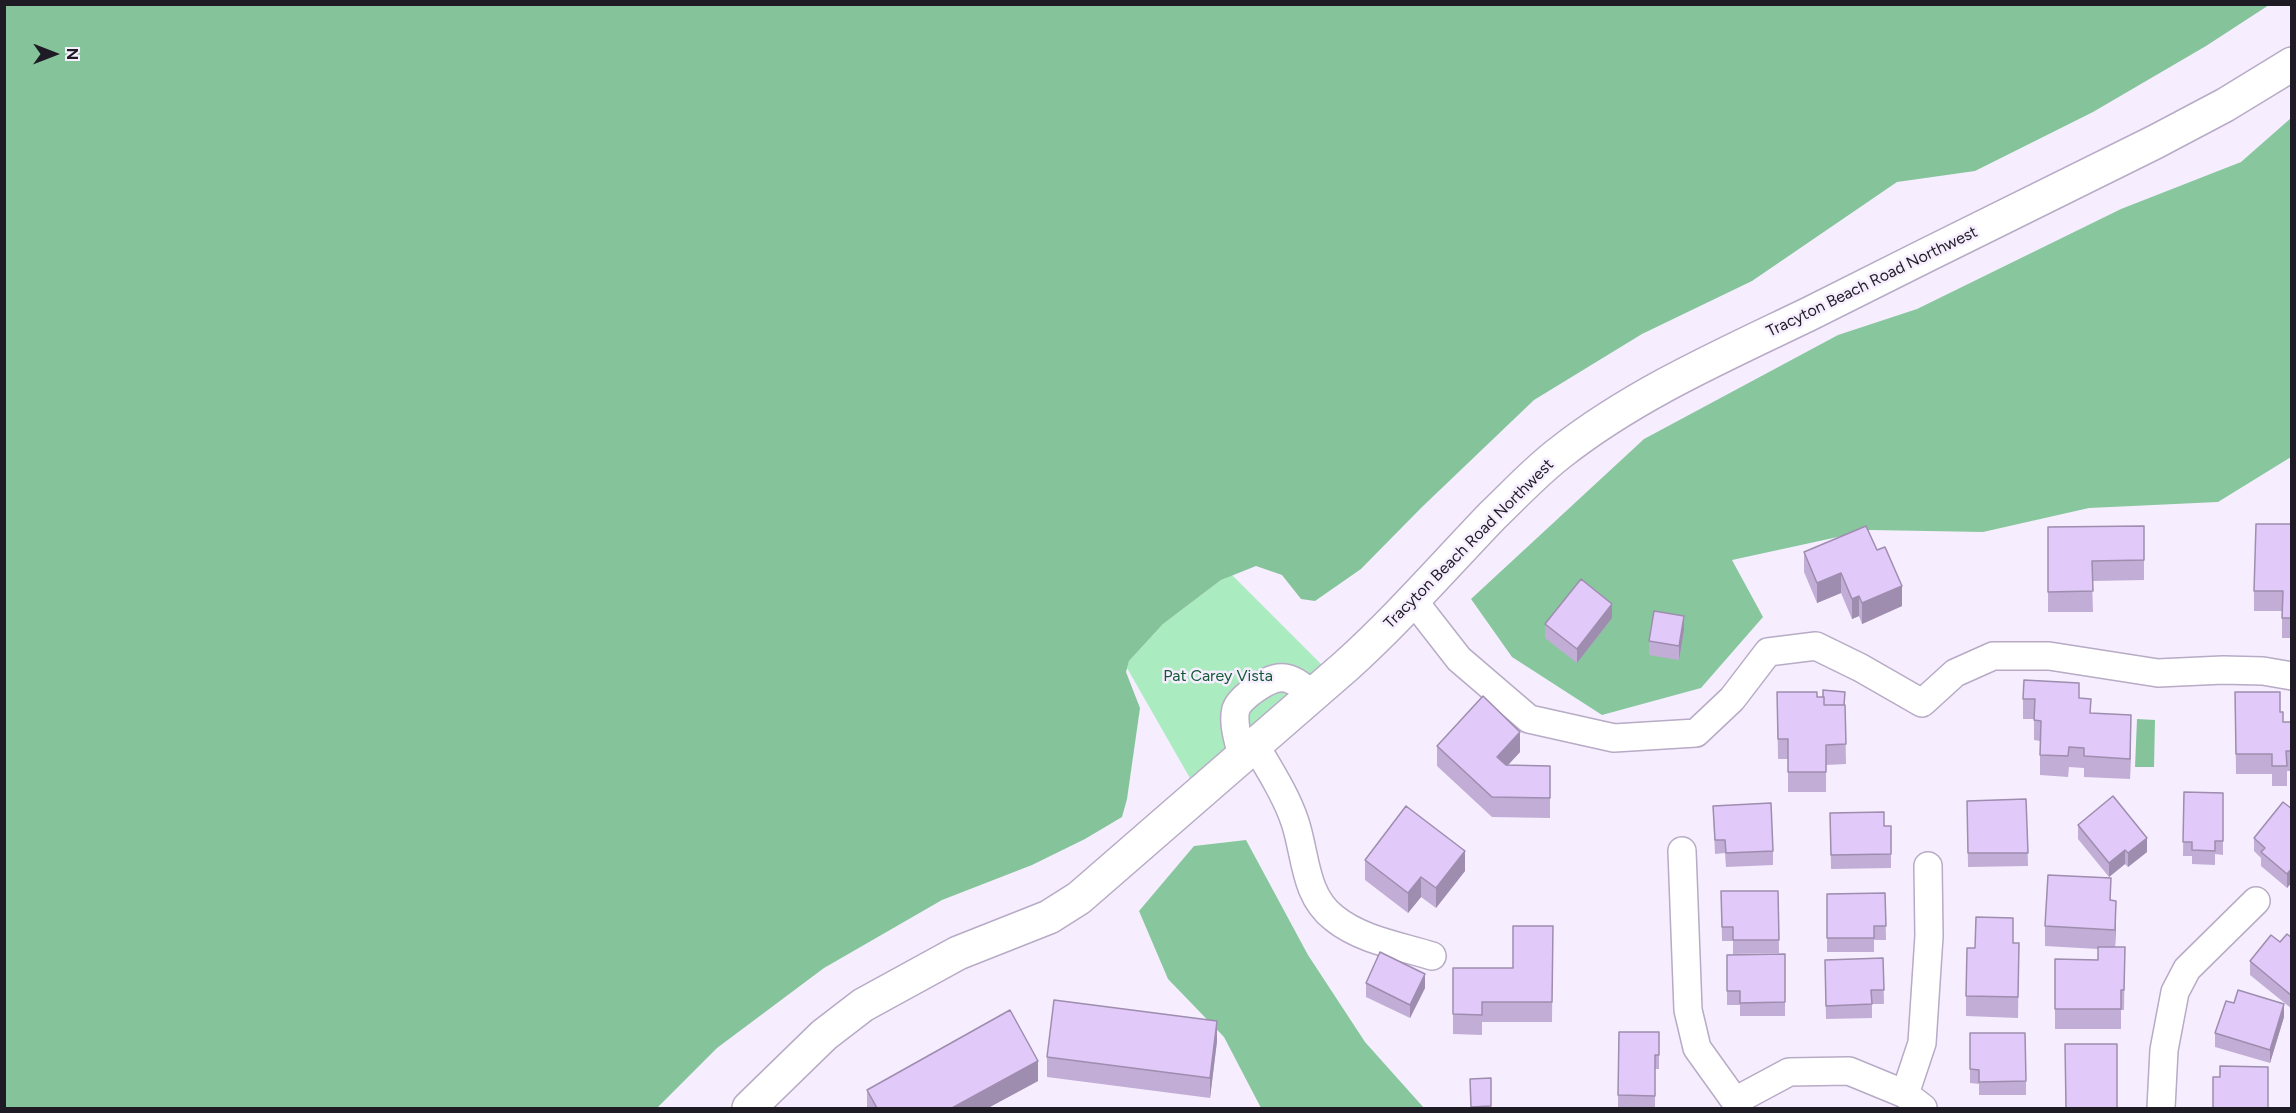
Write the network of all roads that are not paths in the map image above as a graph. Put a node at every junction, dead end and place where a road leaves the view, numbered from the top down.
1 (2292, 64) edge
2 (1413, 600) junction
3 (2292, 676) edge
4 (1248, 750) junction
5 (1682, 851) dead end
6 (1928, 866) dead end
7 (2256, 901) dead end
8 (1432, 956) dead end
9 (1914, 1101) edge
10 (749, 1108) edge
11 (2161, 1108) edge

1 - 2 main road, Tracyton Beach Road Northwest
2 - 3 street
2 - 4 main road, Tracyton Beach Road Northwest
4 - 8 street
4 - 10 main road, Tracyton Beach Road Northwest
5 - 9 street
6 - 9 street
7 - 11 street

